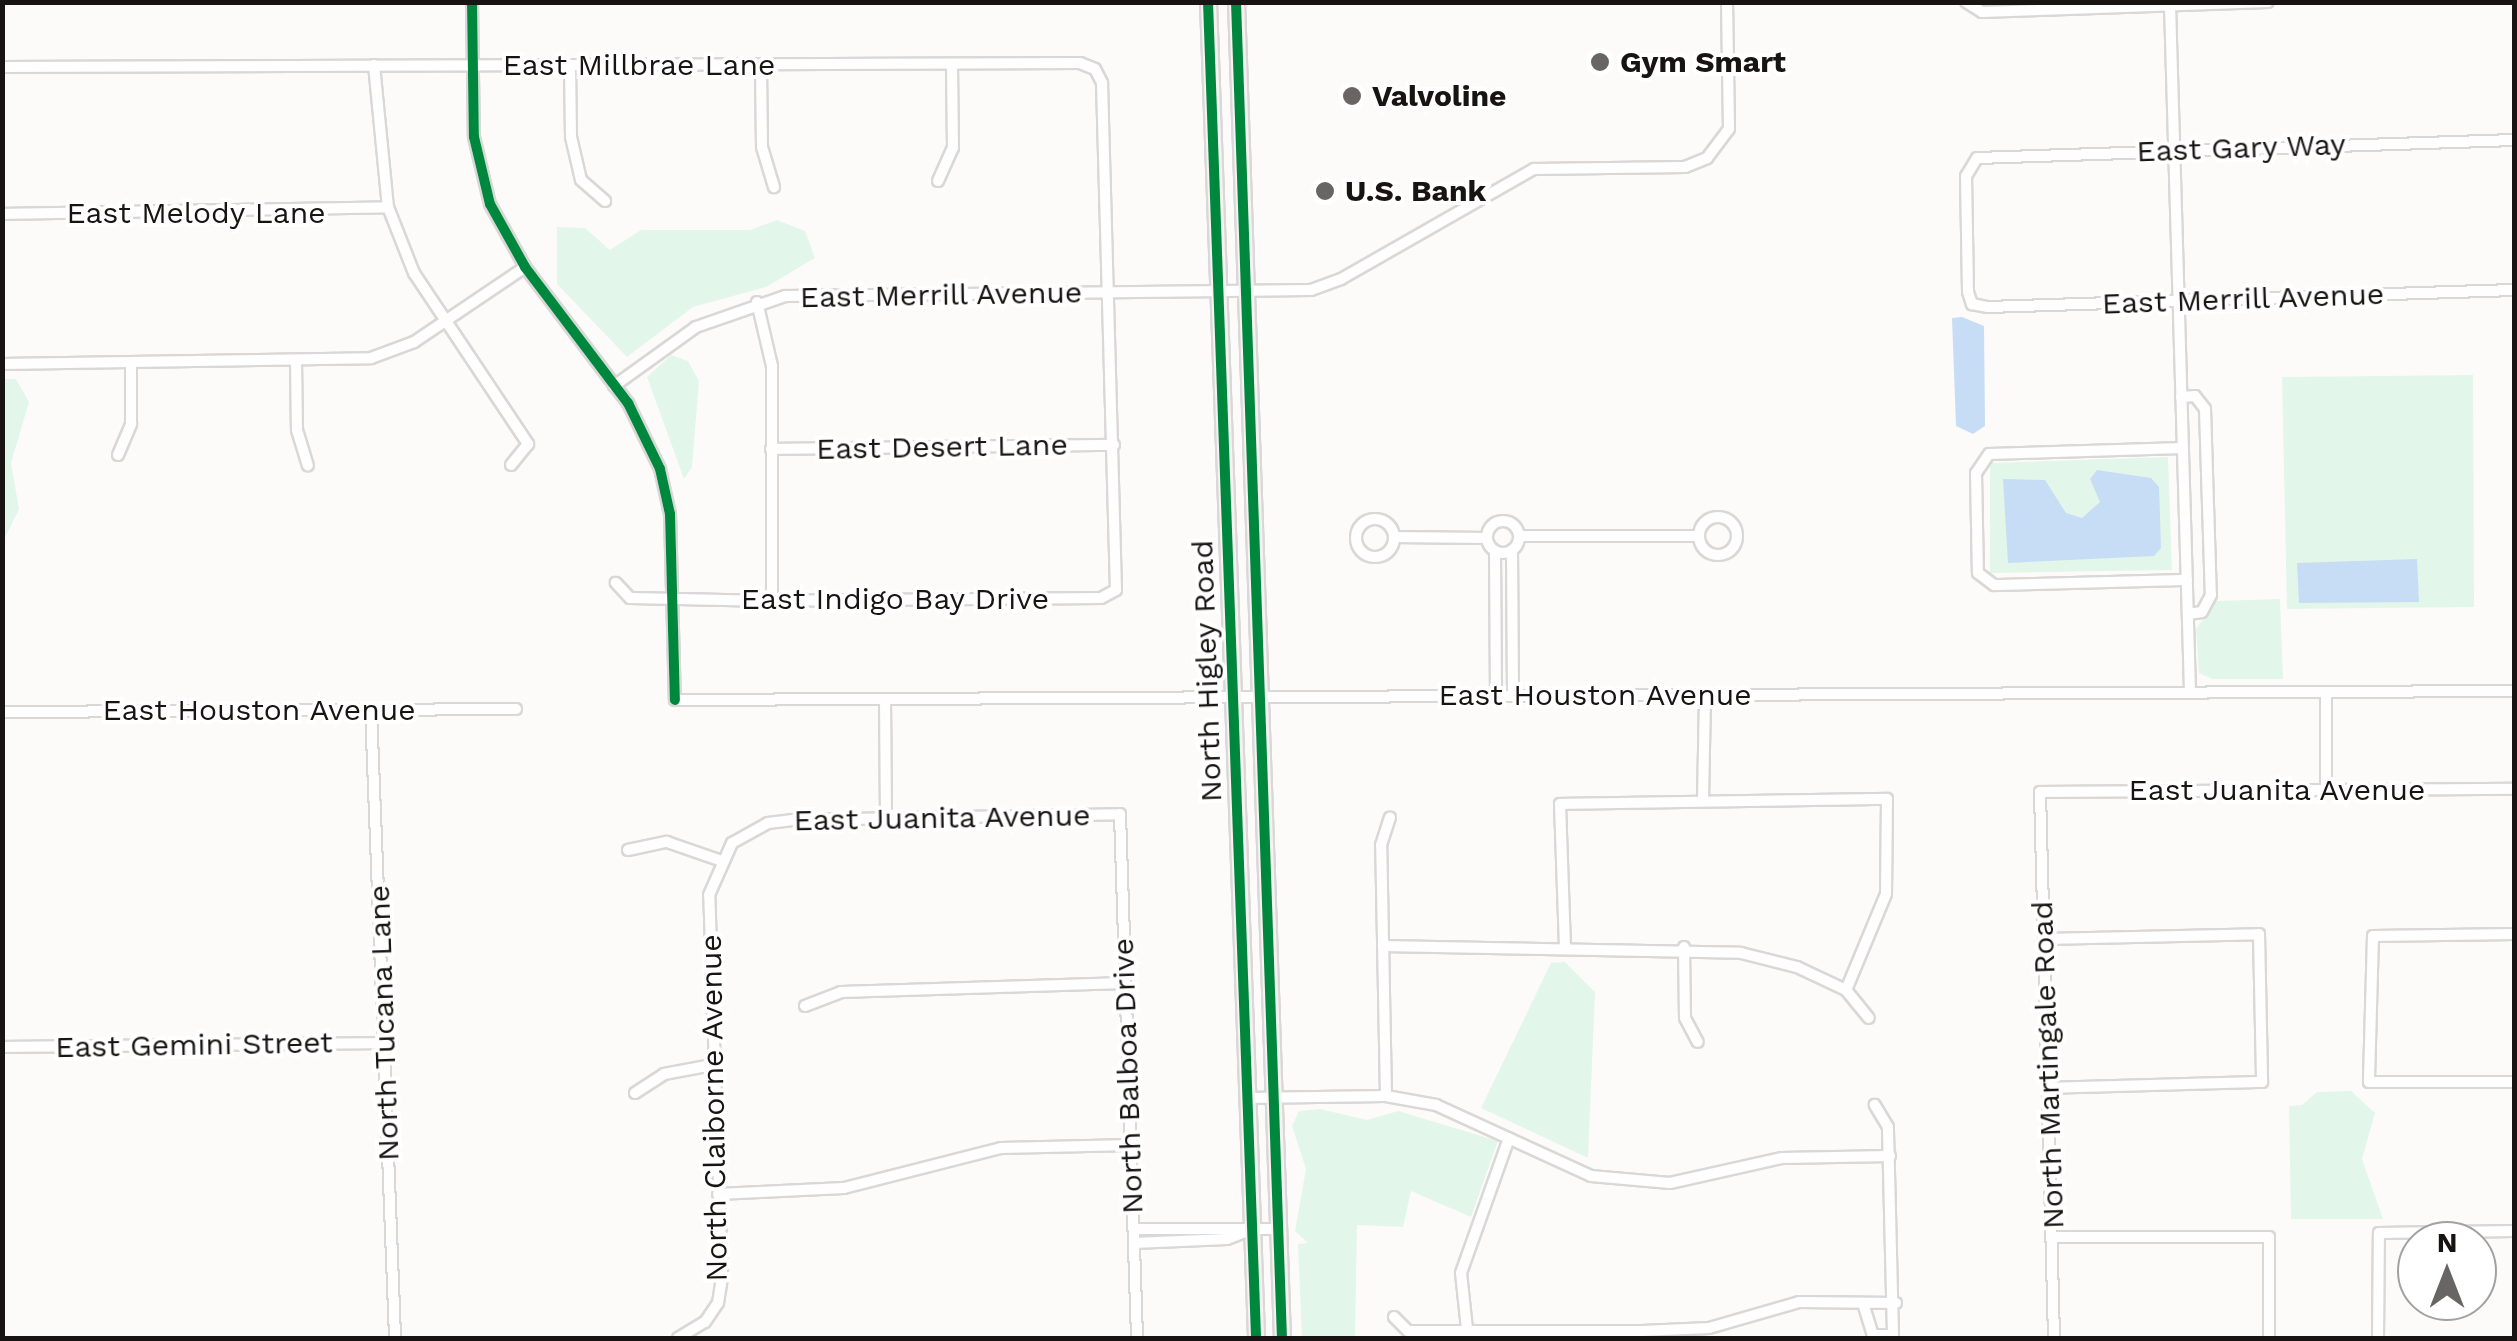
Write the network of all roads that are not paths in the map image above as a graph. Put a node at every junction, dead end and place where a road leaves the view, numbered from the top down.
1 (472, 2) edge
2 (1208, 2) edge
3 (1236, 2) edge
4 (1728, 2) edge
5 (2268, 2) edge
6 (2170, 5) junction
7 (1968, 6) edge
8 (472, 64) junction
9 (570, 64) junction
10 (952, 64) junction
11 (374, 66) junction
12 (761, 66) junction
13 (2, 67) edge
14 (2514, 140) edge
15 (2174, 150) junction
16 (938, 181) dead end
17 (774, 186) dead end
18 (606, 201) dead end
19 (388, 207) junction
20 (2, 214) edge
21 (525, 267) junction
22 (2514, 290) edge
23 (1110, 293) junction
24 (1232, 293) junction
25 (756, 302) junction
26 (2178, 302) junction
27 (1972, 304) joint
28 (446, 323) junction
29 (296, 361) junction
30 (132, 363) junction
31 (2, 364) edge
32 (614, 386) junction
33 (2181, 397) junction
34 (1114, 445) junction
35 (2183, 448) junction
36 (771, 450) junction
37 (118, 455) dead end
38 (308, 465) dead end
39 (511, 466) dead end
40 (1519, 536) junction
41 (1699, 536) dead end
42 (1394, 537) dead end
43 (1486, 538) junction
44 (1512, 550) junction
45 (1495, 551) junction
46 (2187, 580) junction
47 (616, 583) dead end
48 (673, 600) junction
49 (772, 602) junction
50 (2188, 614) junction
51 (2514, 691) edge
52 (2190, 693) junction
53 (2326, 693) junction
54 (1704, 694) junction
55 (1233, 696) junction
56 (1260, 696) junction
57 (1496, 696) junction
58 (1513, 696) junction
59 (885, 700) junction
60 (371, 708) junction
61 (516, 709) dead end
62 (2, 712) edge
63 (2326, 790) junction
64 (2514, 790) edge
65 (2040, 792) joint
66 (1704, 801) junction
67 (1120, 814) joint
68 (1390, 817) dead end
69 (886, 820) junction
70 (628, 850) dead end
71 (719, 860) junction
72 (2514, 934) edge
73 (2044, 939) junction
74 (1383, 946) junction
75 (1564, 948) junction
76 (1684, 948) junction
77 (1125, 984) junction
78 (1846, 990) junction
79 (805, 1006) dead end
80 (1869, 1018) dead end
81 (1698, 1042) dead end
82 (385, 1043) junction
83 (2, 1046) edge
84 (712, 1064) junction
85 (2514, 1082) edge
86 (2049, 1088) junction
87 (635, 1093) dead end
88 (1386, 1096) junction
89 (1247, 1098) junction
90 (1274, 1098) junction
91 (1875, 1106) dead end
92 (1509, 1138) junction
93 (1131, 1146) junction
94 (1890, 1156) junction
95 (718, 1194) junction
96 (1279, 1228) junction
97 (1134, 1229) junction
98 (1252, 1230) junction
99 (2514, 1231) edge
100 (2053, 1237) junction
101 (1134, 1243) junction
102 (1863, 1303) junction
103 (1896, 1304) junction
104 (1394, 1317) dead end
105 (1466, 1329) junction
106 (1642, 1335) edge
107 (395, 1338) edge
108 (678, 1338) edge
109 (1138, 1338) edge
110 (1256, 1338) edge
111 (1282, 1338) edge
112 (2054, 1338) edge
113 (2269, 1338) edge
114 (2378, 1338) edge

1 - 8 street
2 - 24 main road, North Higley Road
3 - 24 main road, North Higley Road
4 - 24 street
5 - 6 street
6 - 7 street
6 - 15 street
8 - 9 street, East Millbrae Lane
8 - 11 street, East Millbrae Lane
8 - 21 street
9 - 12 street, East Millbrae Lane
9 - 18 street
10 - 12 street, East Millbrae Lane
10 - 16 street
10 - 23 street, East Millbrae Lane
11 - 13 street, East Millbrae Lane
11 - 19 street
12 - 17 street
14 - 15 street, East Gary Way
15 - 26 street
15 - 27 street, East Gary Way
19 - 20 street, East Melody Lane
19 - 28 street
21 - 28 street
21 - 32 street
22 - 26 street, East Merrill Avenue
23 - 24 street, East Merrill Avenue
23 - 25 street, East Merrill Avenue
23 - 34 street
24 - 55 main road, North Higley Road
24 - 56 main road, North Higley Road
25 - 32 street, East Merrill Avenue
25 - 36 street
26 - 27 street, East Merrill Avenue
26 - 33 street
28 - 29 street
28 - 39 street
29 - 30 street
29 - 38 street
30 - 31 street
30 - 37 street
32 - 48 street
33 - 35 street
33 - 50 street
34 - 36 street, East Desert Lane
34 - 49 street, East Indigo Bay Drive
35 - 46 street
35 - 46 street
36 - 49 street
40 - 41 street
40 - 43 street
40 - 44 street
42 - 43 street
43 - 45 street
44 - 45 street
44 - 58 street
45 - 57 street
46 - 50 street
47 - 48 street, East Indigo Bay Drive
48 - 49 street, East Indigo Bay Drive
48 - 59 street, East Houston Avenue
50 - 52 street
51 - 53 street, East Houston Avenue
52 - 53 street, East Houston Avenue
52 - 54 street, East Houston Avenue
53 - 63 street
54 - 58 street, East Houston Avenue
54 - 66 street
55 - 56 street, East Houston Avenue
55 - 59 street, East Houston Avenue
55 - 89 main road, North Higley Road
56 - 57 street, East Houston Avenue
56 - 90 main road, North Higley Road
57 - 58 street, East Houston Avenue
59 - 69 street
60 - 61 street, East Houston Avenue
60 - 62 street, East Houston Avenue
60 - 82 street, North Tucana Lane
63 - 64 street, East Juanita Avenue
63 - 65 street, East Juanita Avenue
65 - 73 street, North Martingale Road
66 - 75 street
66 - 78 street
67 - 69 street, East Juanita Avenue
67 - 77 street, North Balboa Drive
68 - 74 street
69 - 71 street, East Juanita Avenue
70 - 71 street
71 - 84 street, North Claiborne Avenue
72 - 85 street
73 - 86 street, North Martingale Road
73 - 86 street
74 - 75 street
74 - 88 street
75 - 76 street
76 - 78 street
76 - 81 street
77 - 79 street
77 - 93 street, North Balboa Drive
78 - 80 street
82 - 83 street, East Gemini Street
82 - 107 street, North Tucana Lane
84 - 87 street
84 - 95 street, North Claiborne Avenue
86 - 100 street, North Martingale Road
88 - 90 street
88 - 92 street
89 - 90 street
89 - 98 main road, North Higley Road
90 - 96 main road, North Higley Road
91 - 94 street
92 - 94 street
92 - 105 street
93 - 95 street
93 - 97 street, North Balboa Drive
94 - 103 street
95 - 108 street, North Claiborne Avenue
96 - 98 street
96 - 111 main road, North Higley Road
97 - 98 street
97 - 101 street, North Balboa Drive
98 - 101 street
98 - 110 main road, North Higley Road
99 - 114 street
100 - 112 street, North Martingale Road
100 - 113 street
101 - 109 street, North Balboa Drive
102 - 103 street
102 - 103 street
102 - 106 street
104 - 105 street
105 - 106 street

